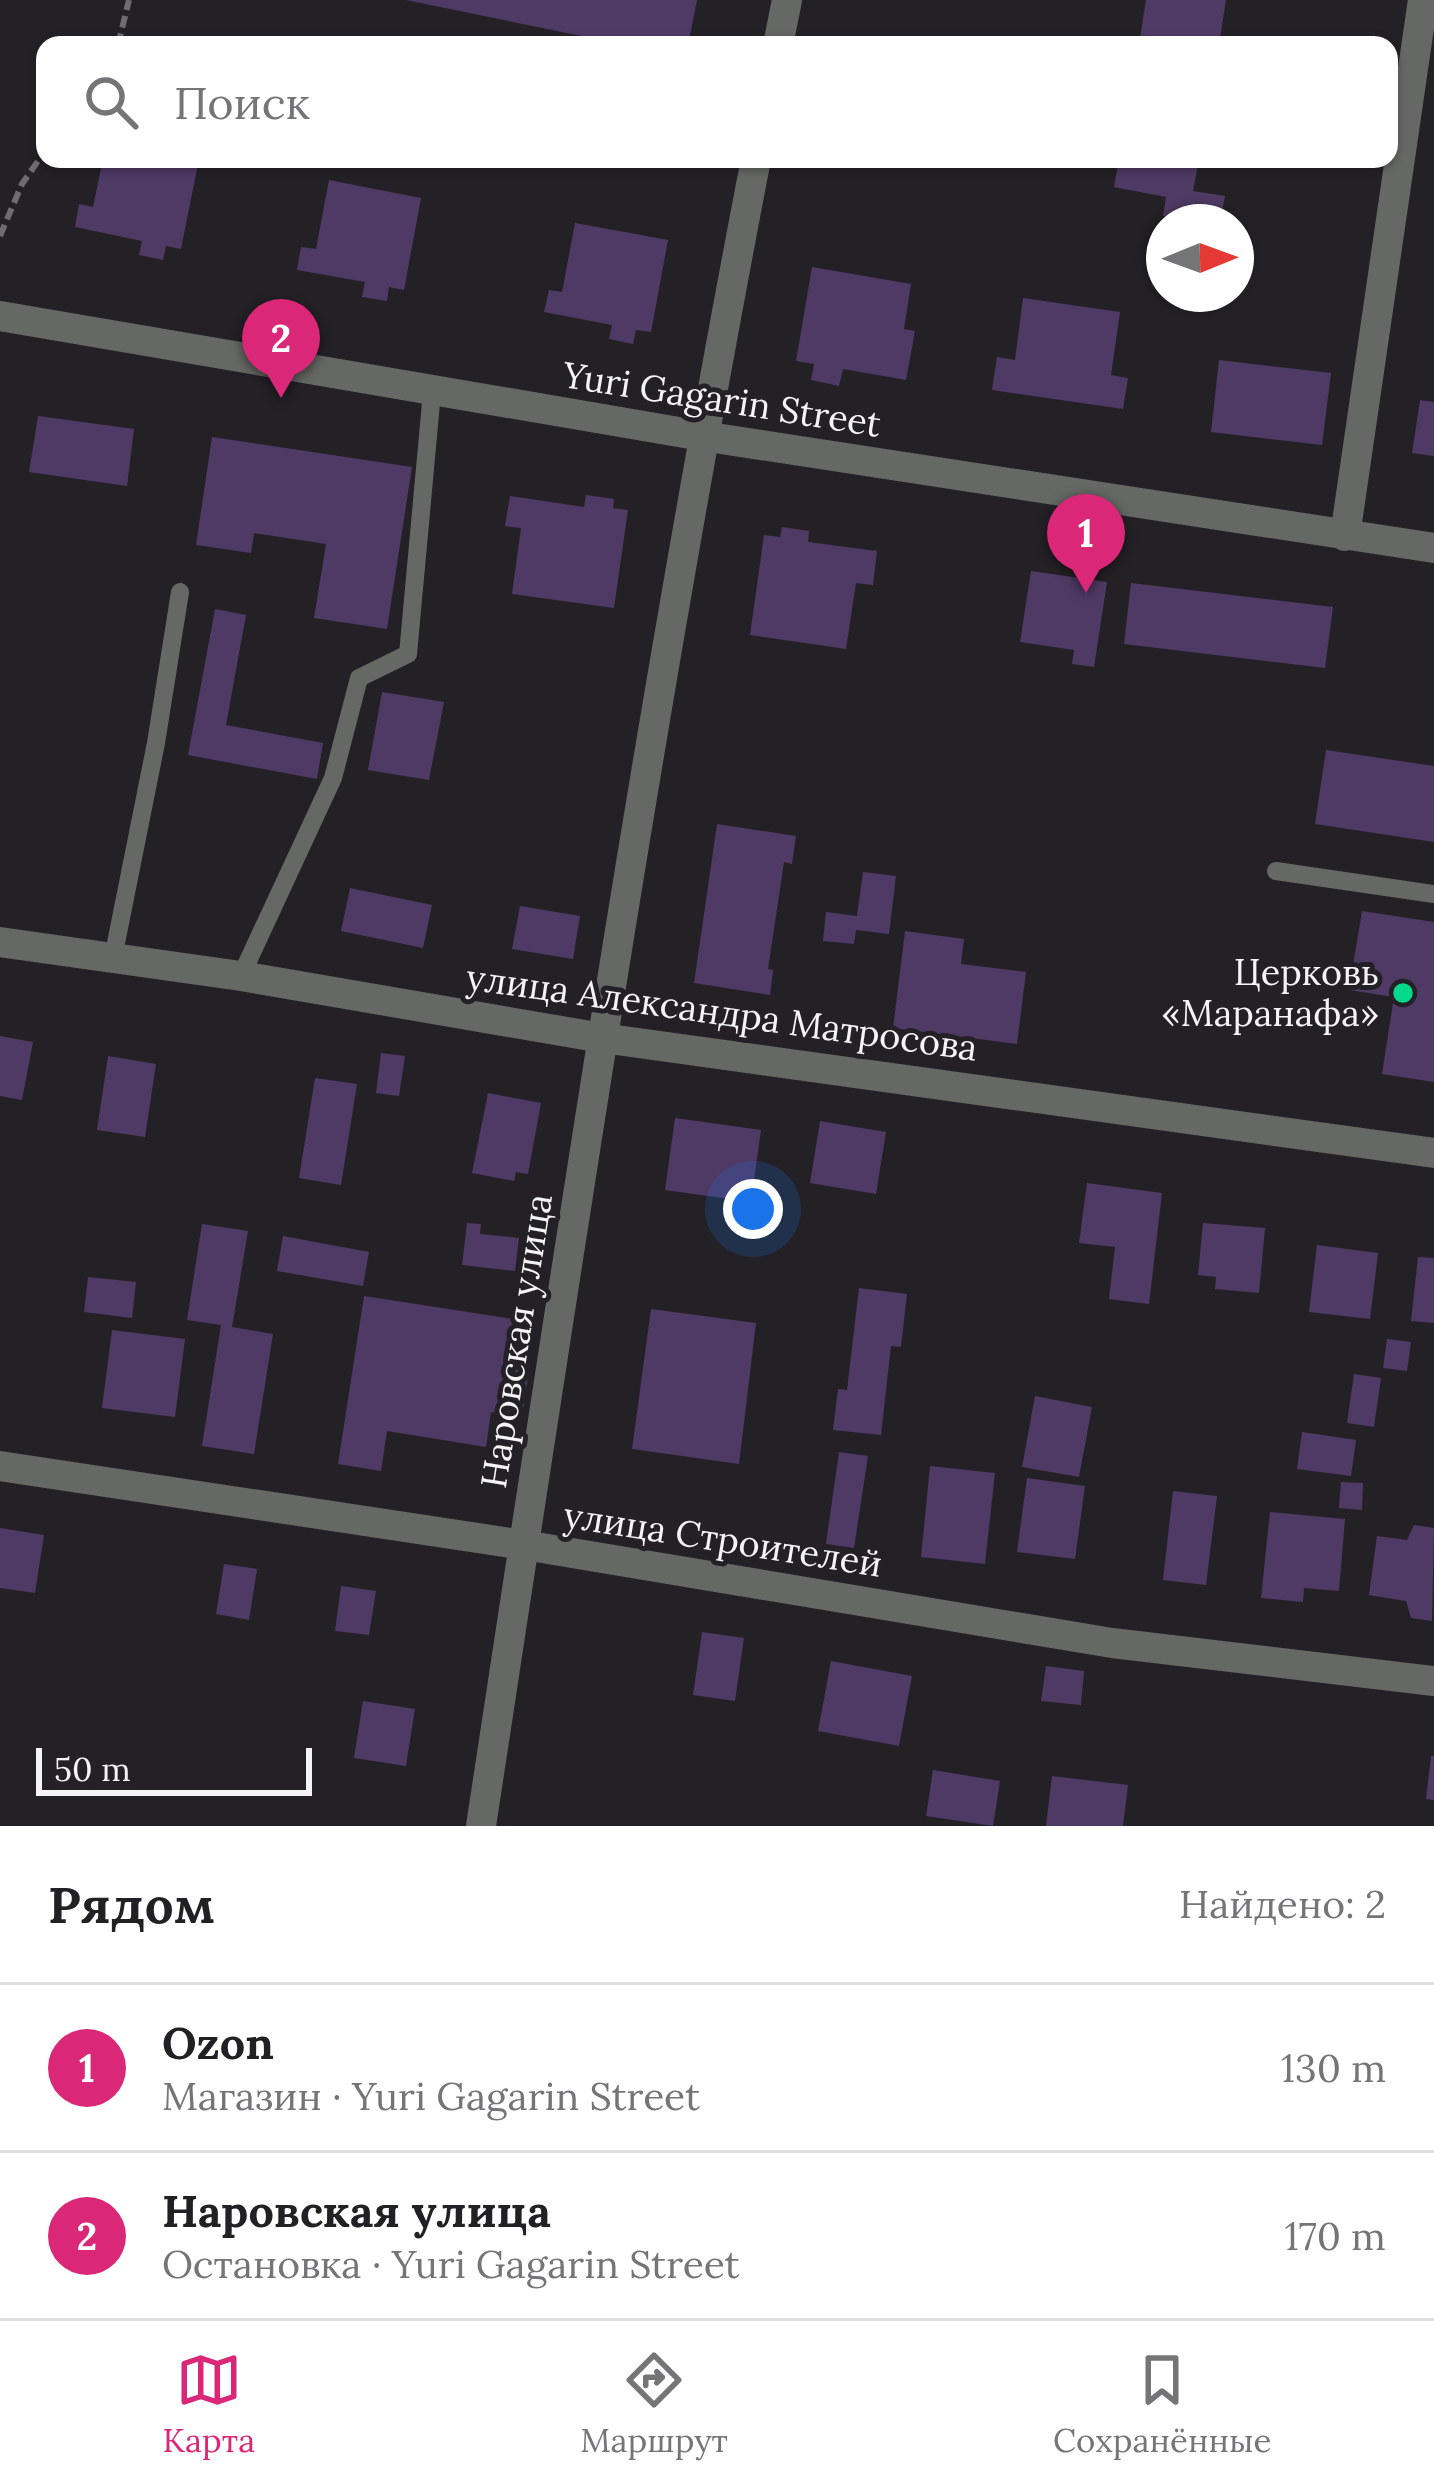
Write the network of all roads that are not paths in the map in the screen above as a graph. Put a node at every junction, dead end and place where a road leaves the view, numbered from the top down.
1 (787, 0) edge
2 (1423, 0) edge
3 (780, 36) edge
4 (754, 168) edge
5 (0, 316) edge
6 (432, 392) junction
7 (703, 436) junction
8 (1345, 536) junction
9 (1434, 548) edge
10 (179, 592) dead end
11 (1276, 871) dead end
12 (1434, 894) edge
13 (0, 942) edge
14 (113, 958) junction
15 (241, 976) junction
16 (602, 1038) junction
17 (1434, 1153) edge
18 (0, 1466) edge
19 (524, 1545) junction
20 (1434, 1681) edge
21 (481, 1826) edge

1 - 3 street
2 - 8 street
4 - 7 street, Наровская улица
5 - 6 street, Yuri Gagarin Street
6 - 7 street, Yuri Gagarin Street
6 - 15 lane
7 - 8 street, Yuri Gagarin Street
7 - 16 street, Наровская улица
8 - 9 street, Yuri Gagarin Street
10 - 14 lane
11 - 12 lane
13 - 14 street, улица Александра Матросова
14 - 15 street, улица Александра Матросова
15 - 16 street, улица Александра Матросова
16 - 17 street, улица Александра Матросова
16 - 19 street, Наровская улица
18 - 19 street, улица Строителей
19 - 20 street, улица Строителей
19 - 21 street, Наровская улица

